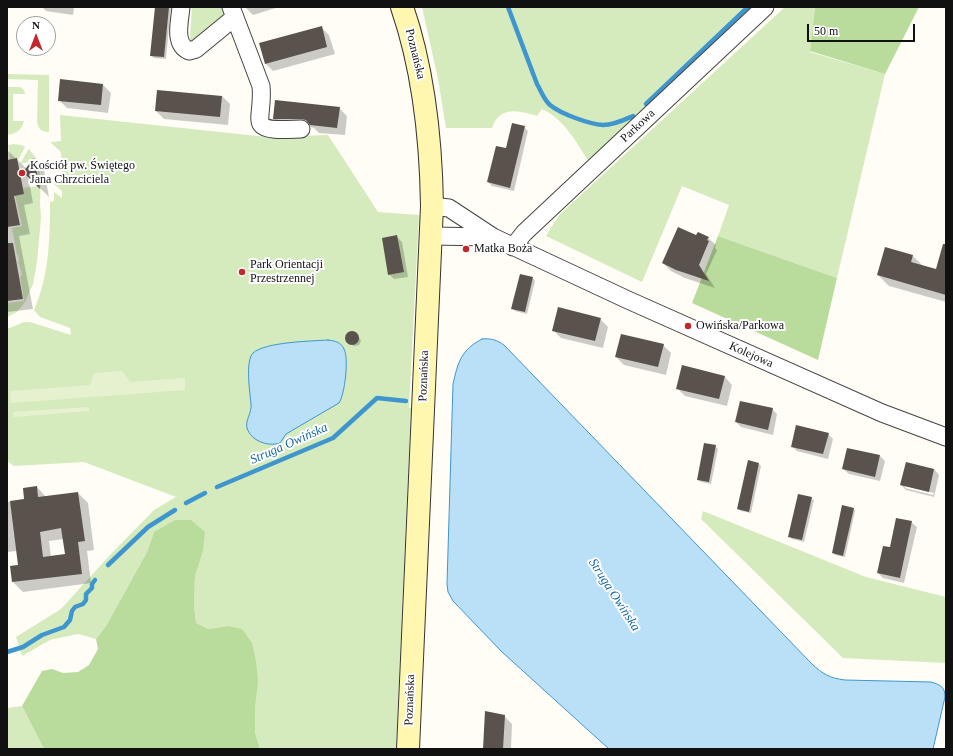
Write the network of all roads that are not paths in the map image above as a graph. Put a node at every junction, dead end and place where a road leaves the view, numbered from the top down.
1 (181, 7) edge
2 (402, 7) edge
3 (765, 7) edge
4 (233, 12) edge
5 (301, 130) dead end
6 (432, 206) junction
7 (431, 236) junction
8 (493, 237) junction
9 (513, 247) junction
10 (946, 437) edge
11 (408, 749) edge

1 - 4 street
2 - 6 main road, Poznańska
3 - 9 street, Parkowa
4 - 5 street
6 - 7 main road, Poznańska
6 - 8 street, Kolejowa
7 - 8 street, Kolejowa
7 - 11 main road, Poznańska
8 - 9 street, Kolejowa
9 - 10 street, Kolejowa

